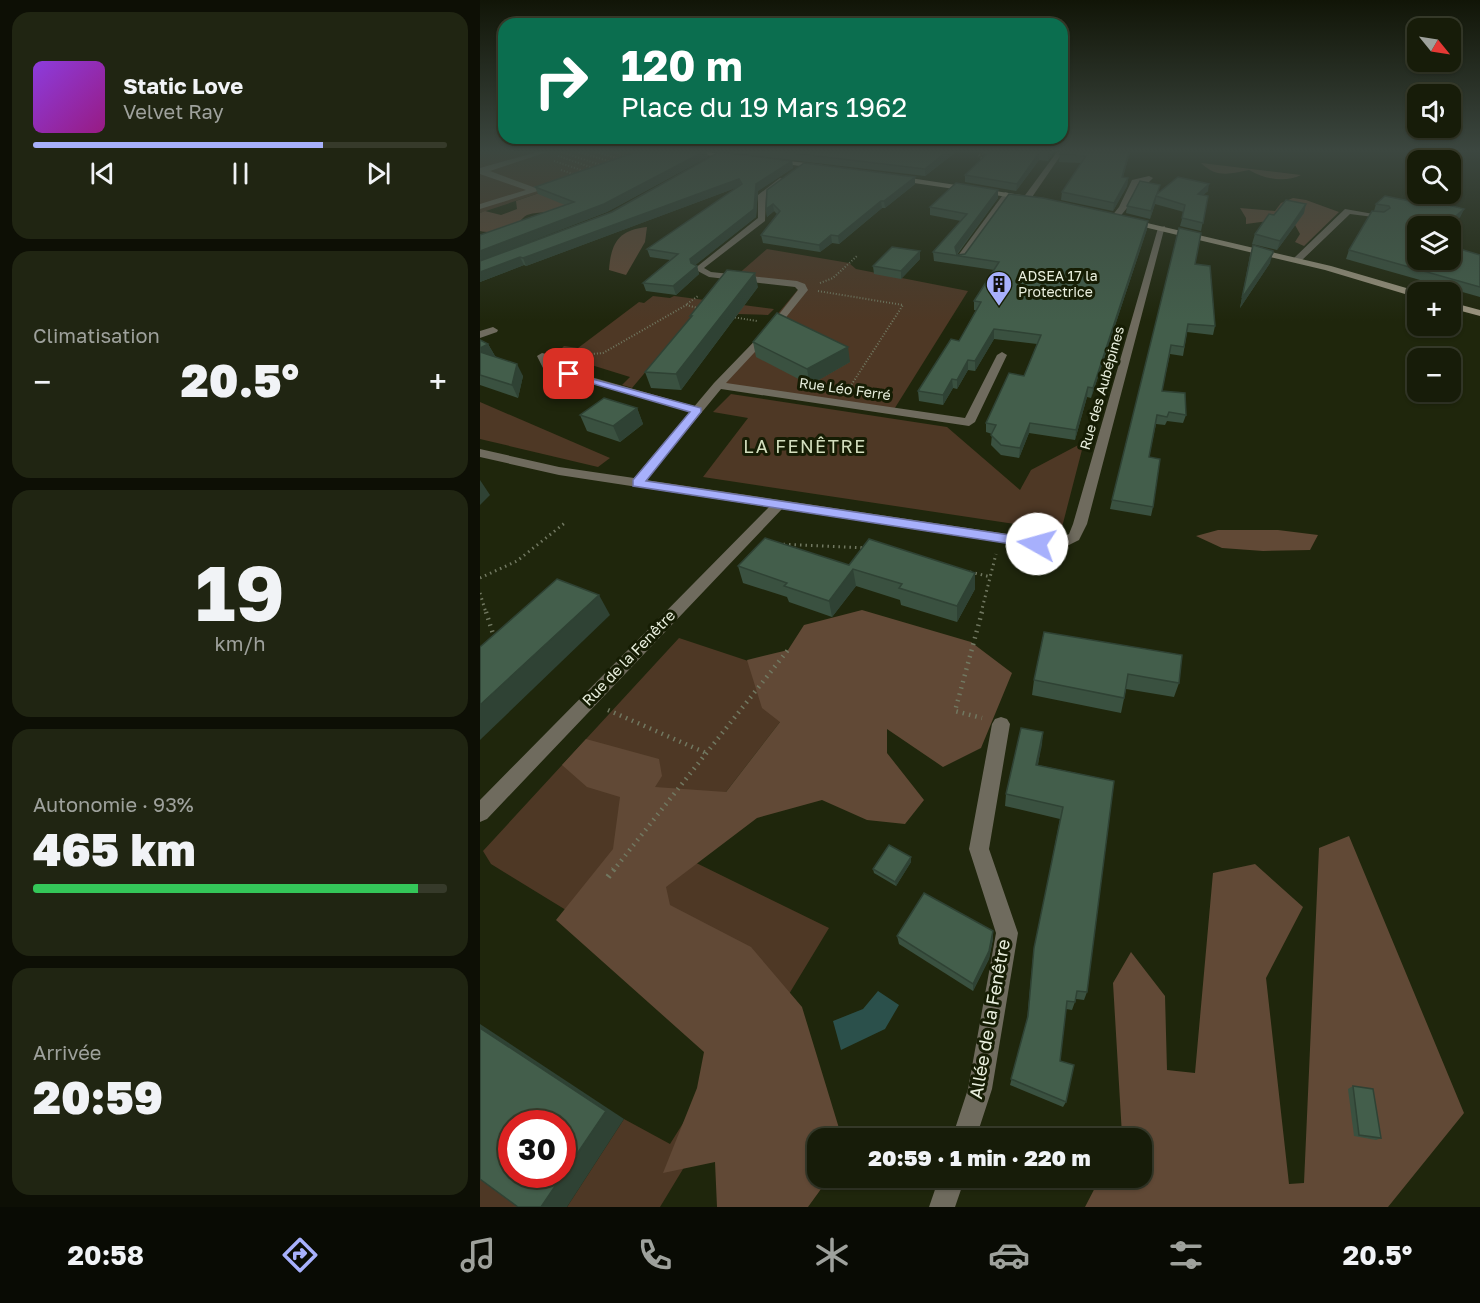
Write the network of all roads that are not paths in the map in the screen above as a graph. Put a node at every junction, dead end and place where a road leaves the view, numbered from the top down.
1 (762, 208) edge
2 (997, 208) edge
3 (1123, 208) edge
4 (1348, 211) joint
5 (1104, 215) edge
6 (1381, 216) edge
7 (1115, 217) junction
8 (1162, 228) junction
9 (960, 259) edge
10 (1297, 260) junction
11 (1407, 292) edge
12 (1461, 308) edge
13 (1480, 314) edge
14 (493, 330) dead end
15 (480, 335) edge
16 (1002, 355) dead end
17 (543, 358) road end
18 (718, 385) junction
19 (697, 410) junction
20 (480, 453) edge
21 (637, 483) junction
22 (779, 504) junction
23 (1001, 724) road end
24 (480, 813) edge
25 (967, 1128) edge
26 (949, 1188) edge
27 (942, 1207) edge

1 - 18 street
2 - 9 street
3 - 7 street
4 - 6 street
4 - 10 street
5 - 7 street
7 - 8 street
8 - 10 street
8 - 22 street, Rue des Aubépines
10 - 11 street
12 - 13 street
14 - 15 street
16 - 18 street, Rue Léo Ferré
17 - 19 street
18 - 19 street
19 - 21 street
20 - 21 street
21 - 22 street
22 - 24 street, Rue de la Fenêtre
23 - 25 street, Allée de la Fenêtre
26 - 27 street

